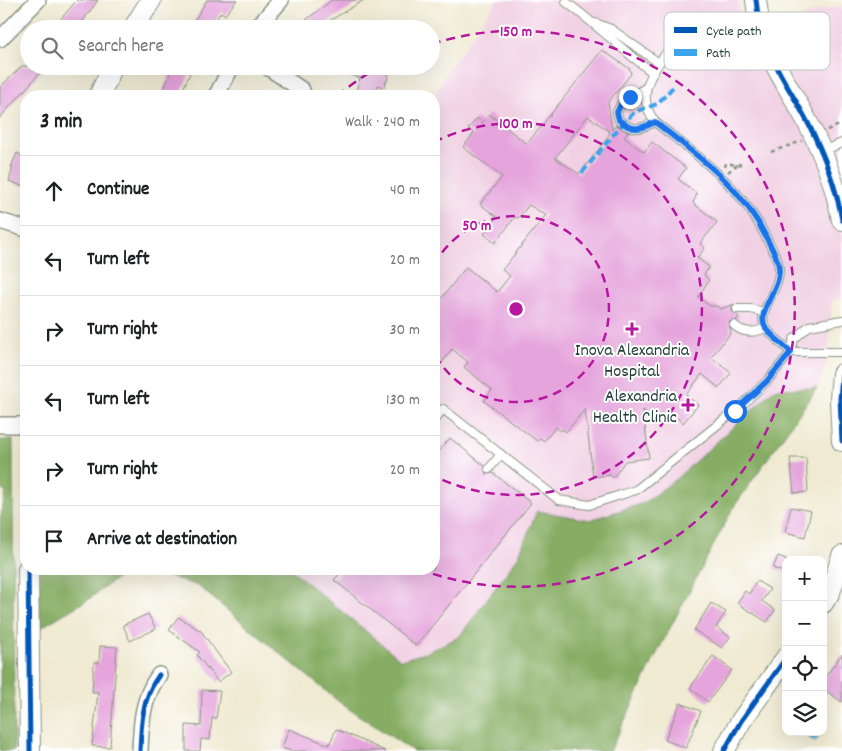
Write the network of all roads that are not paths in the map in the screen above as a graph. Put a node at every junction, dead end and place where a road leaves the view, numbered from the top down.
1 (38, 0) edge
2 (151, 0) edge
3 (281, 0) edge
4 (566, 2) dead end
5 (139, 20) edge
6 (264, 20) edge
7 (594, 23) junction
8 (0, 39) edge
9 (664, 57) edge
10 (659, 63) junction
11 (777, 70) edge
12 (652, 72) junction
13 (109, 75) edge
14 (227, 75) edge
15 (280, 75) edge
16 (645, 88) junction
17 (102, 90) edge
18 (219, 90) edge
19 (302, 90) dead end
20 (655, 122) junction
21 (842, 143) edge
22 (822, 151) junction
23 (842, 220) edge
24 (0, 222) edge
25 (20, 227) edge
26 (737, 309) dead end
27 (764, 312) junction
28 (842, 320) edge
29 (734, 325) dead end
30 (766, 328) junction
31 (791, 352) junction
32 (842, 352) edge
33 (842, 374) edge
34 (440, 413) edge
35 (20, 425) edge
36 (0, 426) edge
37 (842, 441) edge
38 (501, 454) junction
39 (489, 469) dead end
40 (842, 556) edge
41 (28, 575) edge
42 (824, 601) edge
43 (782, 664) edge
44 (159, 676) dead end
45 (30, 751) edge
46 (140, 751) edge
47 (724, 751) edge

1 - 8 street
2 - 5 street
3 - 6 street
4 - 7 lane
7 - 10 lane
7 - 12 lane
9 - 10 lane
10 - 12 lane
11 - 22 street
12 - 16 lane
13 - 17 street
14 - 18 street
15 - 19 street
16 - 20 lane
16 - 20 lane
20 - 27 lane
21 - 22 lane
22 - 23 street
24 - 25 street
26 - 27 lane
27 - 30 lane
28 - 31 lane
29 - 30 lane
30 - 31 lane
31 - 32 lane
31 - 38 lane
33 - 37 street
34 - 38 lane
35 - 36 street
38 - 39 lane
40 - 42 street
41 - 45 street
43 - 47 street
44 - 46 street

